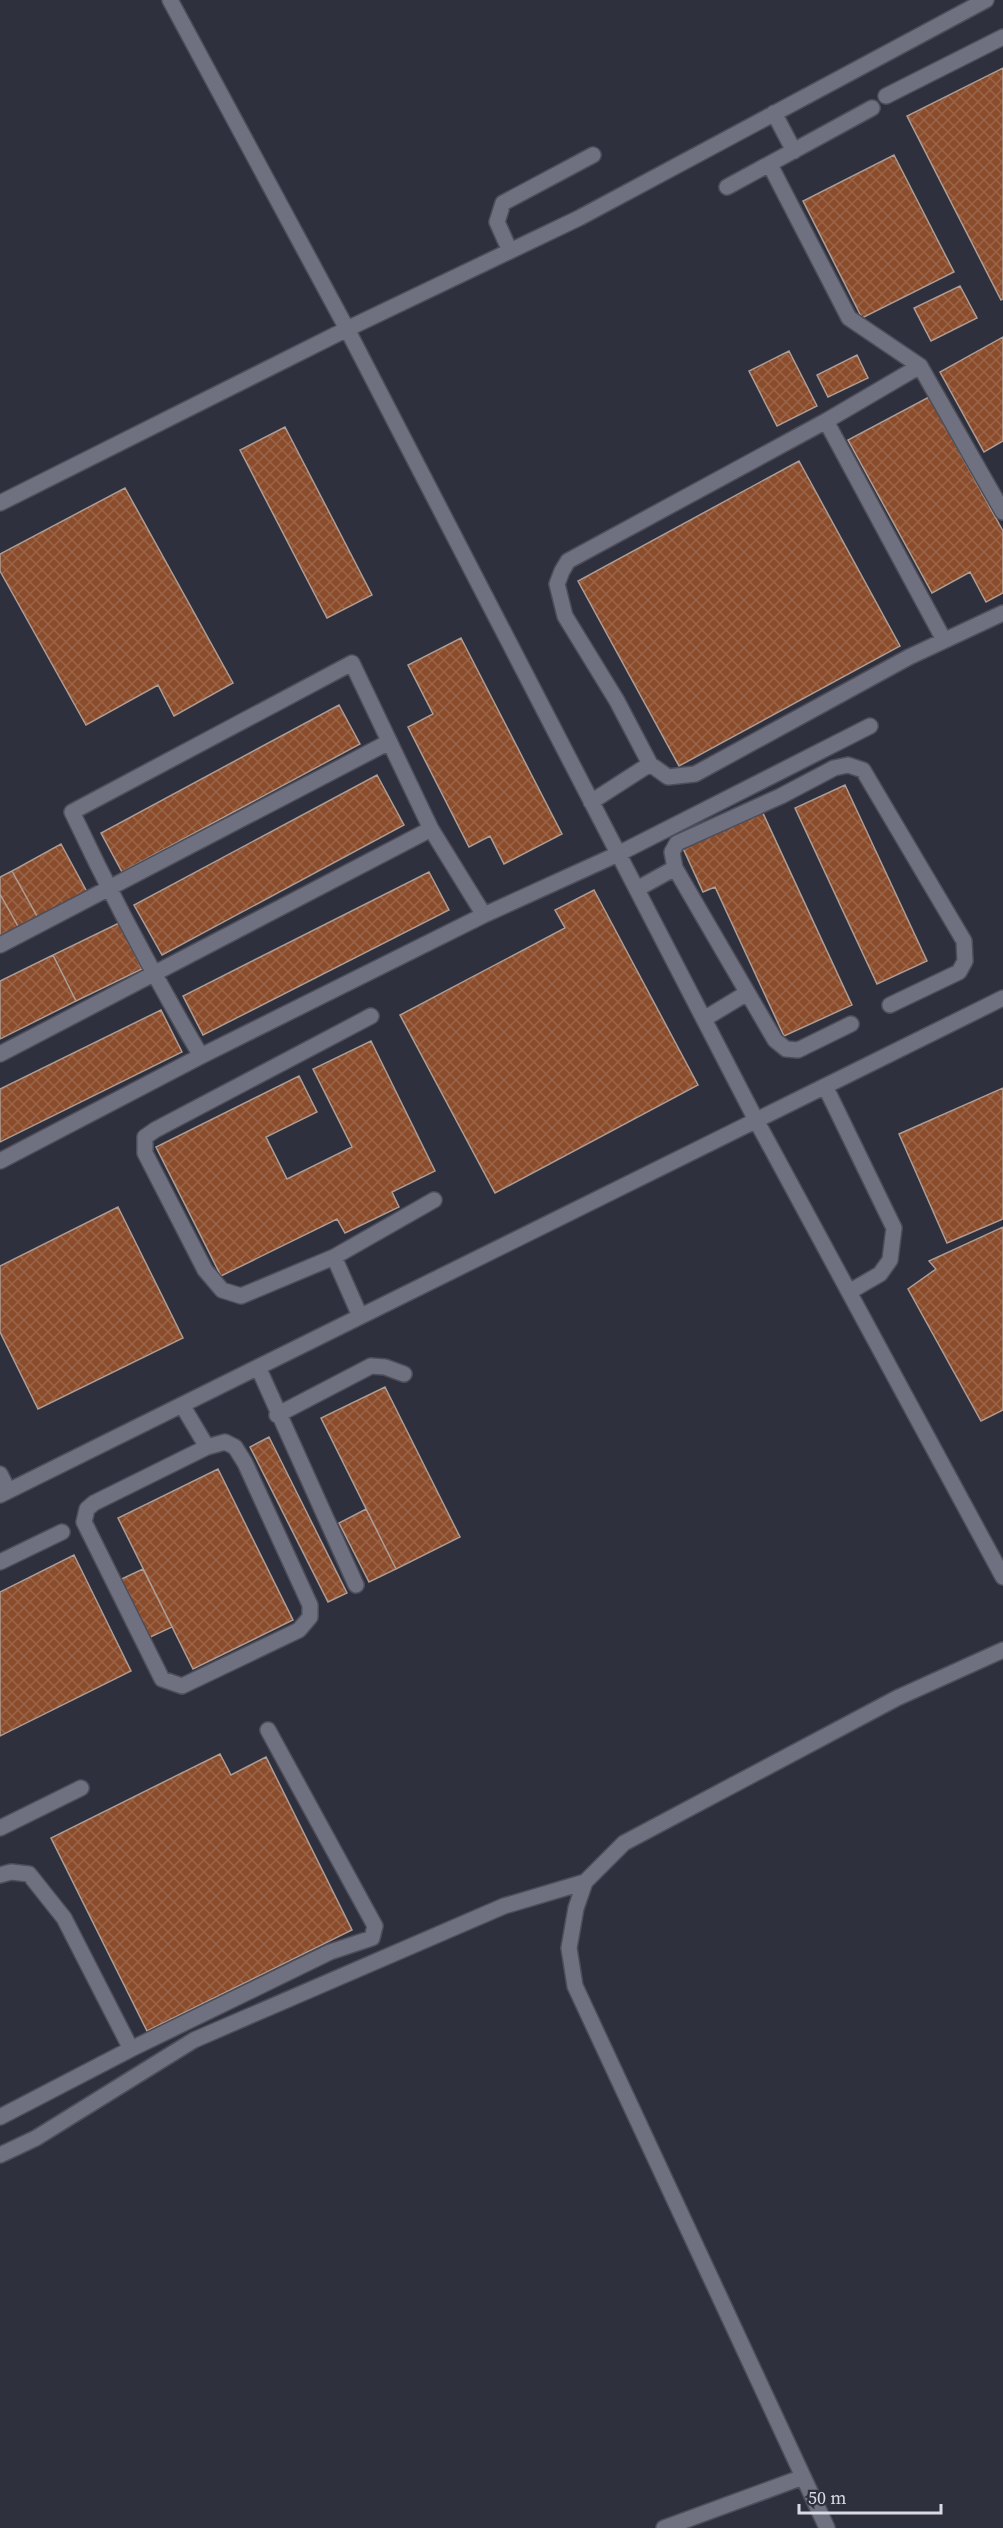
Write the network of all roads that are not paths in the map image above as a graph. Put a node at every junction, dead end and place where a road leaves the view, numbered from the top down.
1 (170, 0) edge
2 (986, 0) edge
3 (1003, 37) edge
4 (886, 96) dead end
5 (872, 108) dead end
6 (774, 113) junction
7 (794, 152) junction
8 (593, 155) dead end
9 (770, 165) junction
10 (727, 188) dead end
11 (510, 251) junction
12 (347, 329) junction
13 (920, 366) junction
14 (826, 421) junction
15 (0, 503) edge
16 (1003, 512) edge
17 (1003, 613) edge
18 (944, 640) junction
19 (870, 726) dead end
20 (388, 742) junction
21 (650, 764) junction
22 (591, 802) junction
23 (431, 829) junction
24 (618, 854) junction
25 (675, 868) junction
26 (108, 888) junction
27 (637, 889) junction
28 (484, 915) junction
29 (0, 945) edge
30 (153, 975) junction
31 (747, 993) junction
32 (1003, 998) edge
33 (890, 1005) dead end
34 (372, 1016) dead end
35 (704, 1019) junction
36 (851, 1024) dead end
37 (0, 1054) edge
38 (201, 1056) junction
39 (825, 1086) junction
40 (756, 1120) junction
41 (0, 1161) edge
42 (434, 1200) dead end
43 (334, 1257) junction
44 (849, 1292) junction
45 (360, 1316) junction
46 (258, 1367) junction
47 (405, 1374) dead end
48 (182, 1405) junction
49 (278, 1415) junction
50 (207, 1447) junction
51 (0, 1474) edge
52 (4, 1492) edge
53 (62, 1532) dead end
54 (0, 1562) edge
55 (1003, 1577) edge
56 (356, 1585) dead end
57 (1003, 1650) edge
58 (268, 1730) dead end
59 (81, 1788) dead end
60 (0, 1828) edge
61 (0, 1875) edge
62 (585, 1882) junction
63 (372, 1938) junction
64 (384, 1958) junction
65 (131, 2049) junction
66 (0, 2117) edge
67 (0, 2155) edge
68 (803, 2477) junction
69 (664, 2528) edge
70 (827, 2528) edge

1 - 12 street
2 - 6 street
3 - 4 street
5 - 7 street
6 - 7 street
6 - 11 street
7 - 9 street
8 - 11 street
9 - 10 street
9 - 13 street
11 - 12 street
12 - 15 street
12 - 22 street
13 - 14 street
13 - 16 street
14 - 18 street
14 - 21 street
17 - 18 street
18 - 21 street
19 - 24 street
20 - 23 street
20 - 26 street
20 - 26 street
21 - 22 street
22 - 24 street
23 - 28 street
23 - 30 street
24 - 27 street
24 - 28 street
25 - 27 street
25 - 31 street
25 - 33 street
26 - 29 street
26 - 30 street
27 - 35 street
28 - 38 street
30 - 37 street
30 - 38 street
31 - 35 street
31 - 36 street
32 - 39 street
34 - 43 street
35 - 40 street
38 - 41 street
39 - 40 street
39 - 44 street
40 - 44 street
40 - 45 street
42 - 43 street
43 - 45 street
44 - 55 street
45 - 46 street
46 - 48 street
46 - 49 street
47 - 49 street
48 - 50 street
48 - 52 street
49 - 56 street
50 - 50 street
51 - 52 street
53 - 54 street
57 - 62 street
58 - 63 street
59 - 60 street
61 - 65 street
62 - 64 street
62 - 68 street
63 - 64 street
63 - 65 street
64 - 67 street
65 - 66 street
68 - 69 street
68 - 70 street

